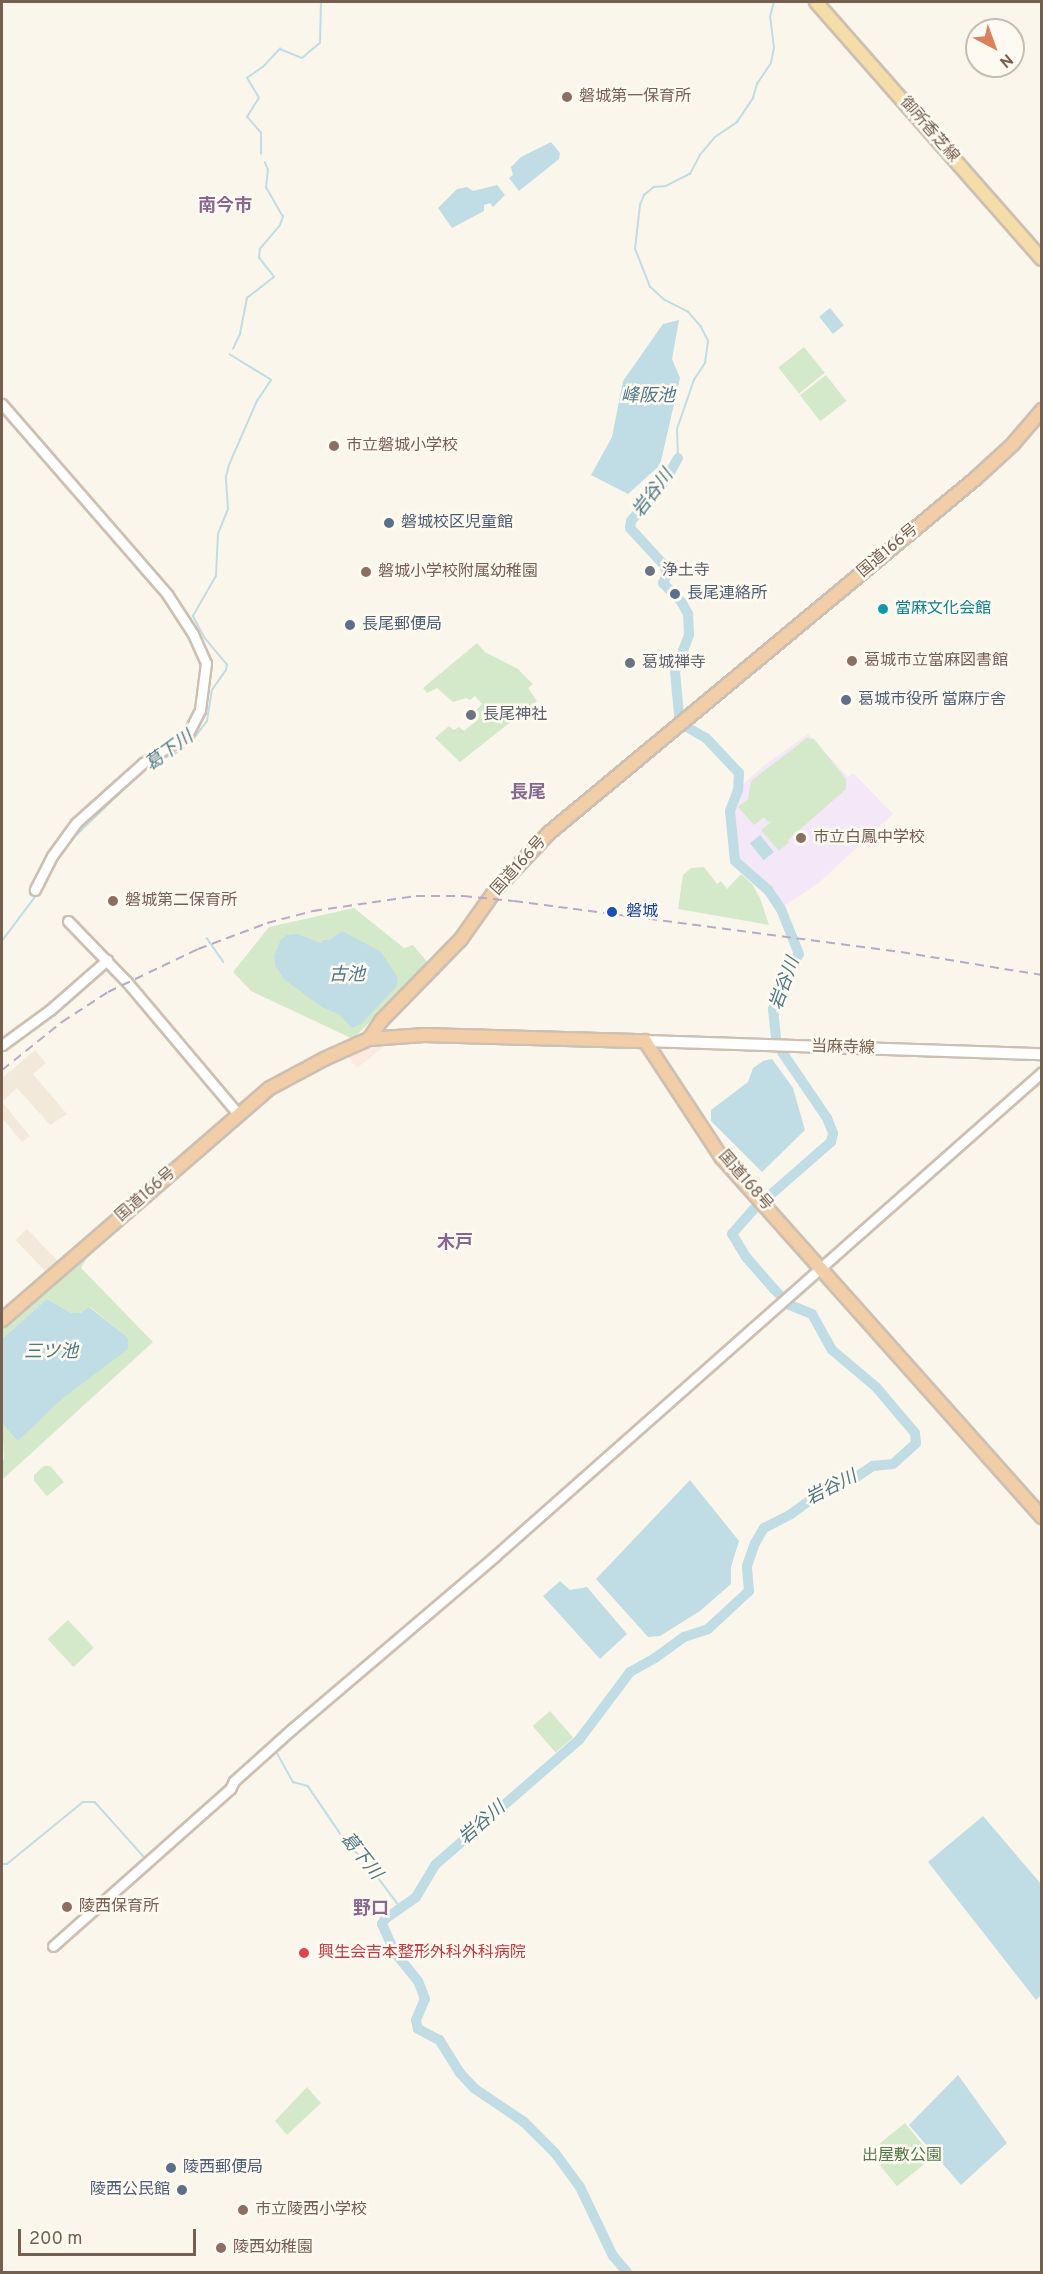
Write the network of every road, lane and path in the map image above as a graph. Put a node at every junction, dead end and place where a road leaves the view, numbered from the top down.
1 (816, 2) edge
2 (1041, 259) edge
3 (2, 404) edge
4 (1041, 410) edge
5 (35, 890) dead end
6 (68, 921) dead end
7 (107, 960) junction
8 (369, 1039) junction
9 (645, 1041) junction
10 (2, 1045) edge
11 (1041, 1054) edge
12 (1041, 1072) edge
13 (237, 1114) junction
14 (820, 1268) junction
15 (2, 1320) edge
16 (1041, 1517) edge
17 (53, 1946) dead end

1 - 2 main road, 御所香芝線
3 - 5 street
4 - 8 highway, 国道166号
6 - 7 street
7 - 10 street
7 - 13 street
8 - 9 highway
8 - 13 highway, 国道166号
9 - 11 main road, 当麻寺線
9 - 14 highway, 国道168号
12 - 14 street
13 - 15 highway, 国道166号
14 - 16 highway, 国道168号
14 - 17 street

